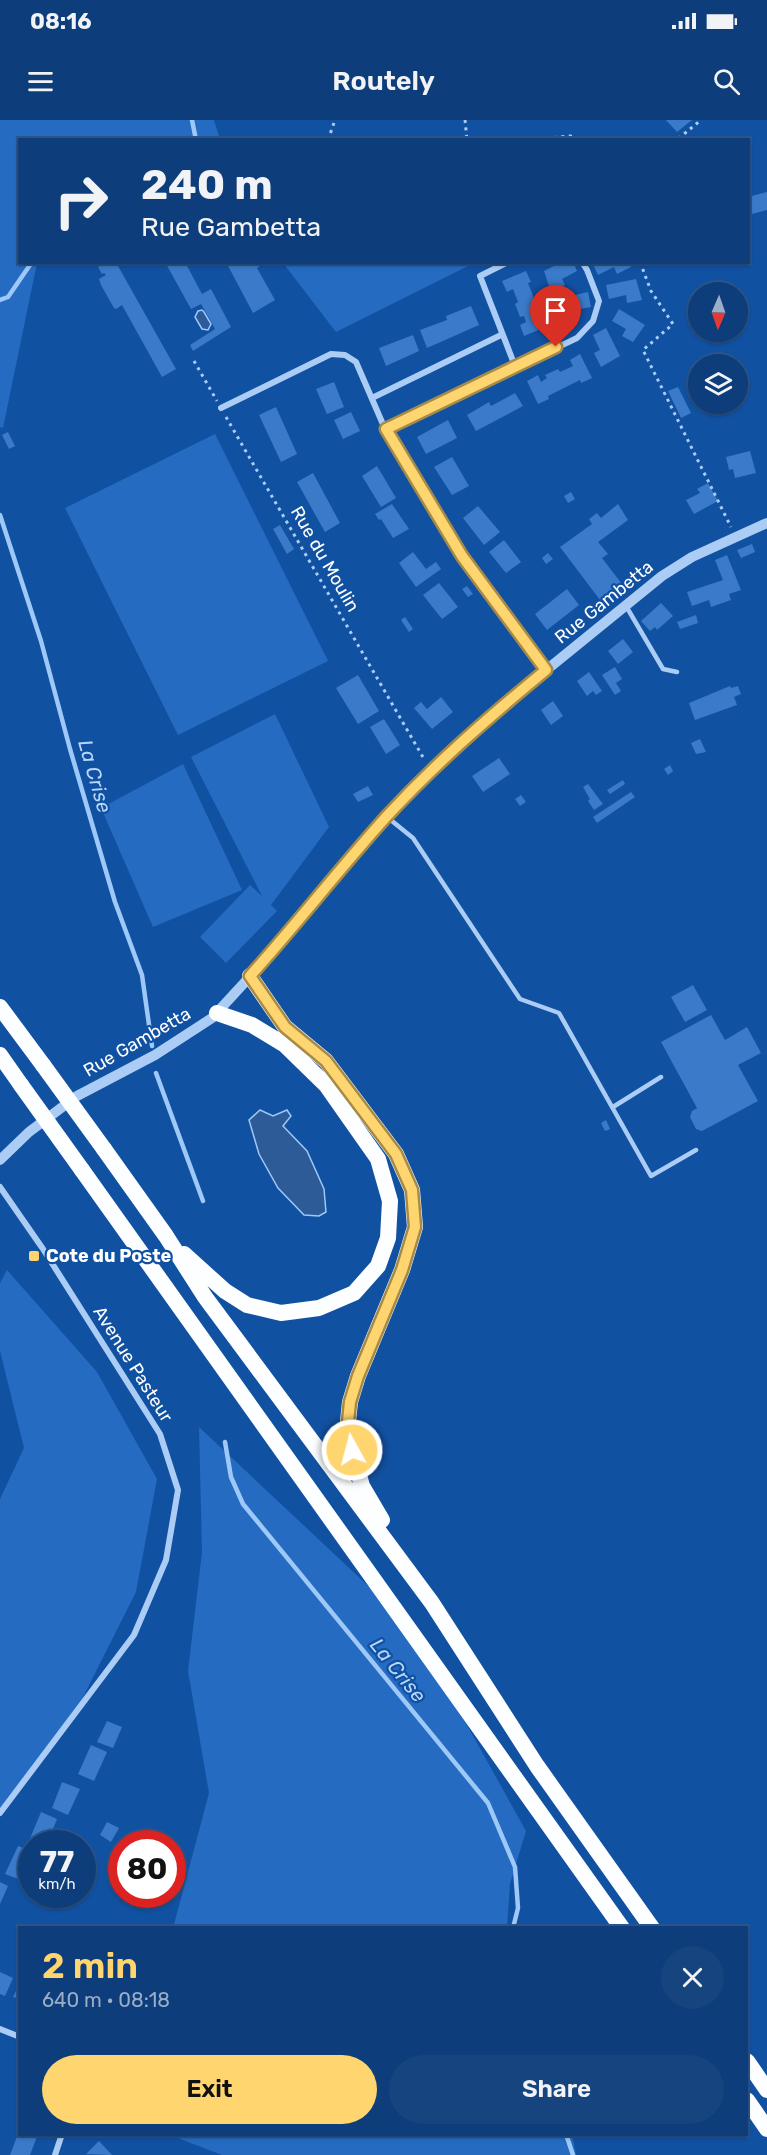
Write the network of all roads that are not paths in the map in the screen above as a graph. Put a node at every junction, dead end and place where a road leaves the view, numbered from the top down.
1 (504, 264) edge
2 (583, 264) edge
3 (501, 335) junction
4 (515, 366) junction
5 (372, 398) junction
6 (221, 408) road end
7 (386, 429) junction
8 (767, 523) edge
9 (626, 605) junction
10 (546, 670) junction
11 (676, 672) dead end
12 (387, 817) junction
13 (250, 976) junction
14 (0, 1007) edge
15 (217, 1013) junction
16 (0, 1055) edge
17 (0, 1063) edge
18 (661, 1077) dead end
19 (21, 1085) junction
20 (613, 1107) junction
21 (696, 1150) dead end
22 (0, 1160) edge
23 (0, 1187) edge
24 (166, 1236) junction
25 (432, 1603) junction
26 (0, 1814) edge
27 (621, 1926) edge
28 (651, 1926) edge
29 (0, 2029) edge
30 (18, 2036) edge
31 (748, 2062) edge
32 (767, 2090) edge
33 (748, 2101) edge
34 (767, 2129) edge
35 (61, 2136) edge
36 (55, 2155) edge

1 - 3 street
2 - 4 street
3 - 4 street
3 - 5 street
4 - 7 street
5 - 6 street
5 - 7 street
7 - 10 street
8 - 9 street, Rue Gambetta
9 - 10 street, Rue Gambetta
9 - 11 lane
10 - 12 street, Rue Gambetta
12 - 13 street, Rue Gambetta
12 - 20 lane
13 - 15 street, Rue Gambetta
13 - 25 highway
14 - 24 highway, bridge
15 - 22 street, Rue Gambetta
15 - 24 highway
16 - 19 highway
17 - 19 highway
18 - 20 lane
19 - 27 highway, bridge
20 - 21 lane
23 - 26 street, Avenue Pasteur
24 - 25 highway
25 - 28 highway
29 - 30 street
31 - 32 highway
33 - 34 highway
35 - 36 street

